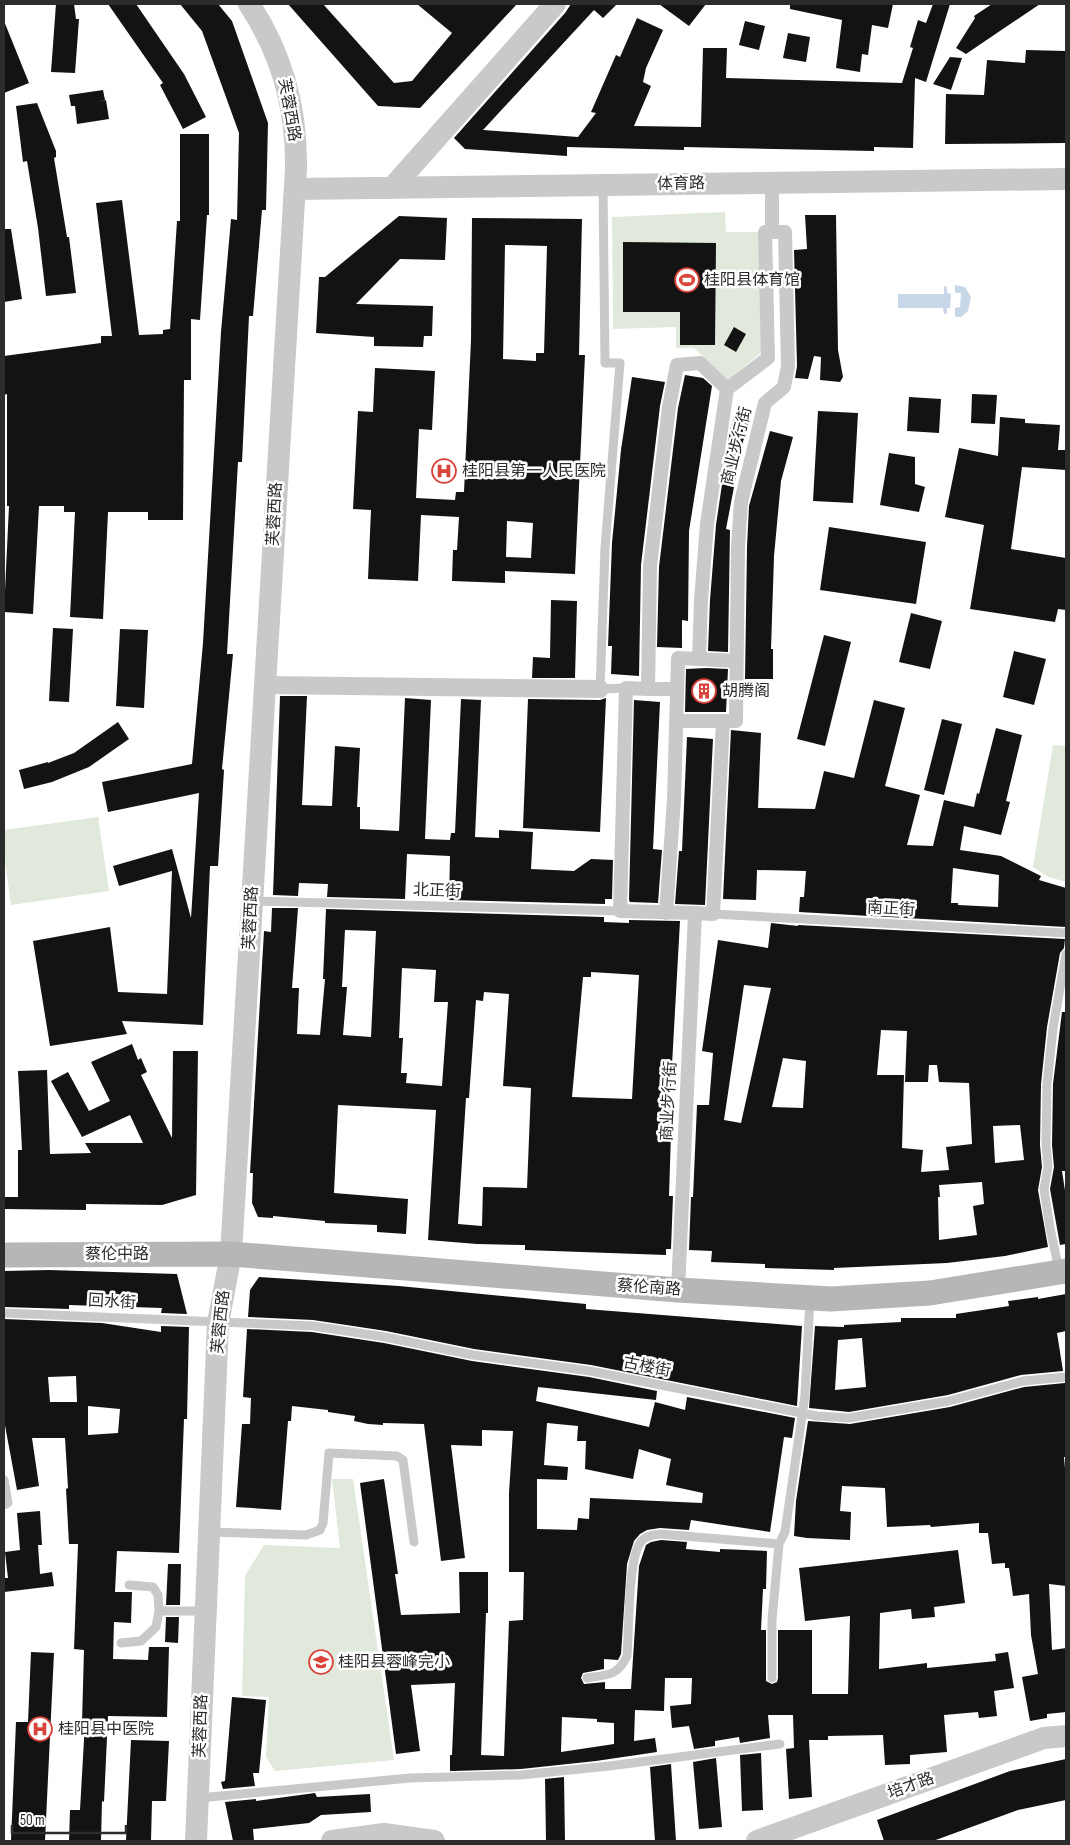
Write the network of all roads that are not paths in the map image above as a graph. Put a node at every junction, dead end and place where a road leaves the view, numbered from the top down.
1 (250, 4) edge
2 (555, 4) edge
3 (1066, 179) edge
4 (772, 182) junction
5 (603, 186) junction
6 (392, 188) junction
7 (295, 189) junction
8 (772, 232) junction
9 (727, 389) junction
10 (699, 659) junction
11 (736, 661) junction
12 (265, 685) junction
13 (600, 688) junction
14 (626, 688) junction
15 (648, 689) junction
16 (677, 689) junction
17 (676, 721) junction
18 (723, 721) junction
19 (252, 901) junction
20 (620, 911) junction
21 (666, 913) junction
22 (695, 913) junction
23 (713, 914) junction
24 (1066, 934) edge
25 (1066, 954) edge
26 (231, 1254) junction
27 (4, 1255) edge
28 (1063, 1272) edge
29 (678, 1290) junction
30 (810, 1298) junction
31 (4, 1313) edge
32 (218, 1322) junction
33 (1066, 1377) edge
34 (802, 1413) junction
35 (4, 1480) edge
36 (4, 1505) edge
37 (210, 1532) junction
38 (414, 1542) dead end
39 (779, 1544) junction
40 (129, 1585) dead end
41 (159, 1611) junction
42 (206, 1611) junction
43 (121, 1643) dead end
44 (587, 1678) dead end
45 (772, 1678) dead end
46 (1066, 1736) edge
47 (780, 1744) dead end
48 (198, 1798) junction
49 (196, 1841) edge
50 (332, 1841) edge
51 (434, 1841) edge
52 (757, 1841) edge

1 - 7 street, 芙蓉西路
2 - 6 street
3 - 4 street, 体育路
4 - 5 street, 体育路
4 - 8 street, 商业步行街
5 - 6 street, 体育路
5 - 13 lane
6 - 7 street, 体育路
7 - 12 street, 芙蓉西路
8 - 9 street, 商业步行街
8 - 11 street, 商业步行街
9 - 10 street, 商业步行街
9 - 15 street, 商业步行街
10 - 11 street
10 - 16 street
11 - 18 street, 商业步行街
12 - 13 street
12 - 19 street, 芙蓉西路
13 - 14 lane
14 - 15 street
14 - 20 street
15 - 16 street
16 - 17 street
17 - 18 street
17 - 21 street
18 - 23 street
19 - 20 lane, 北正街
19 - 26 street, 芙蓉西路
20 - 21 street
21 - 22 street
22 - 23 street
22 - 29 street, 商业步行街
23 - 24 lane, 南正街
25 - 28 lane
26 - 27 main road, 蔡伦中路
26 - 29 main road, 蔡伦南路
26 - 32 street, 芙蓉西路
28 - 30 main road, 蔡伦南路
29 - 30 main road, 蔡伦南路
30 - 34 lane
31 - 32 lane, 回水街
32 - 34 lane, 古楼街
32 - 37 street, 芙蓉西路
33 - 34 lane, 古楼街
34 - 39 lane
35 - 36 lane
37 - 38 lane
37 - 42 street, 芙蓉西路
39 - 44 lane
39 - 45 lane
40 - 41 lane
41 - 42 lane
41 - 43 lane
42 - 48 street, 芙蓉西路
46 - 52 street, 培才路
47 - 48 lane
48 - 49 street, 芙蓉西路
50 - 51 street

